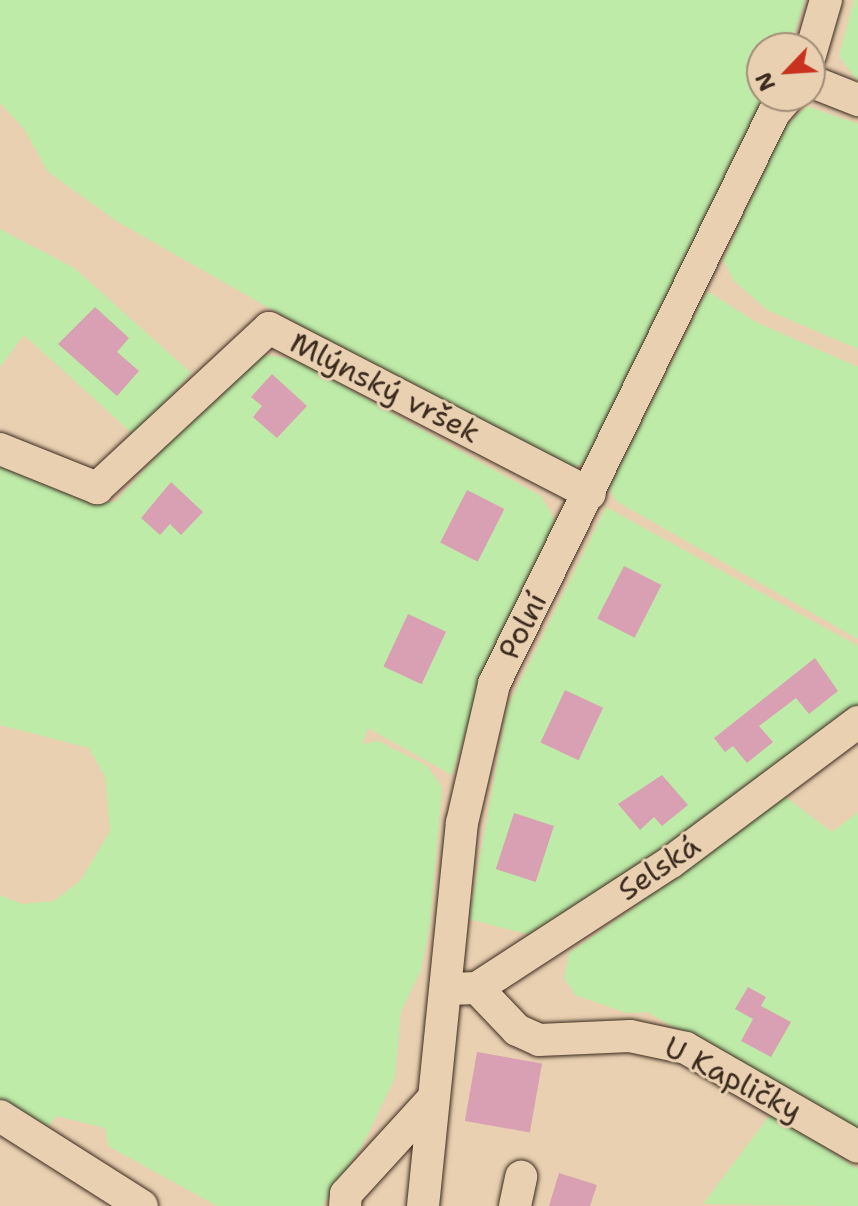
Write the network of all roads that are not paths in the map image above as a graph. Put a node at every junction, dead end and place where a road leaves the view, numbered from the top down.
1 (826, 0) edge
2 (817, 32) edge
3 (826, 87) edge
4 (858, 100) edge
5 (775, 112) edge
6 (0, 449) edge
7 (590, 494) junction
8 (858, 722) edge
9 (463, 989) junction
10 (431, 1101) junction
11 (0, 1116) edge
12 (858, 1147) edge
13 (142, 1206) edge
14 (345, 1206) edge
15 (423, 1206) edge

1 - 2 street
3 - 4 street
5 - 7 street, Polní
6 - 7 street, Mlýnský vršek
7 - 9 street, Polní
8 - 9 street, Selská
9 - 10 street, Polní
9 - 12 street, U Kapličky
10 - 14 street
10 - 15 street, Polní
11 - 13 street

